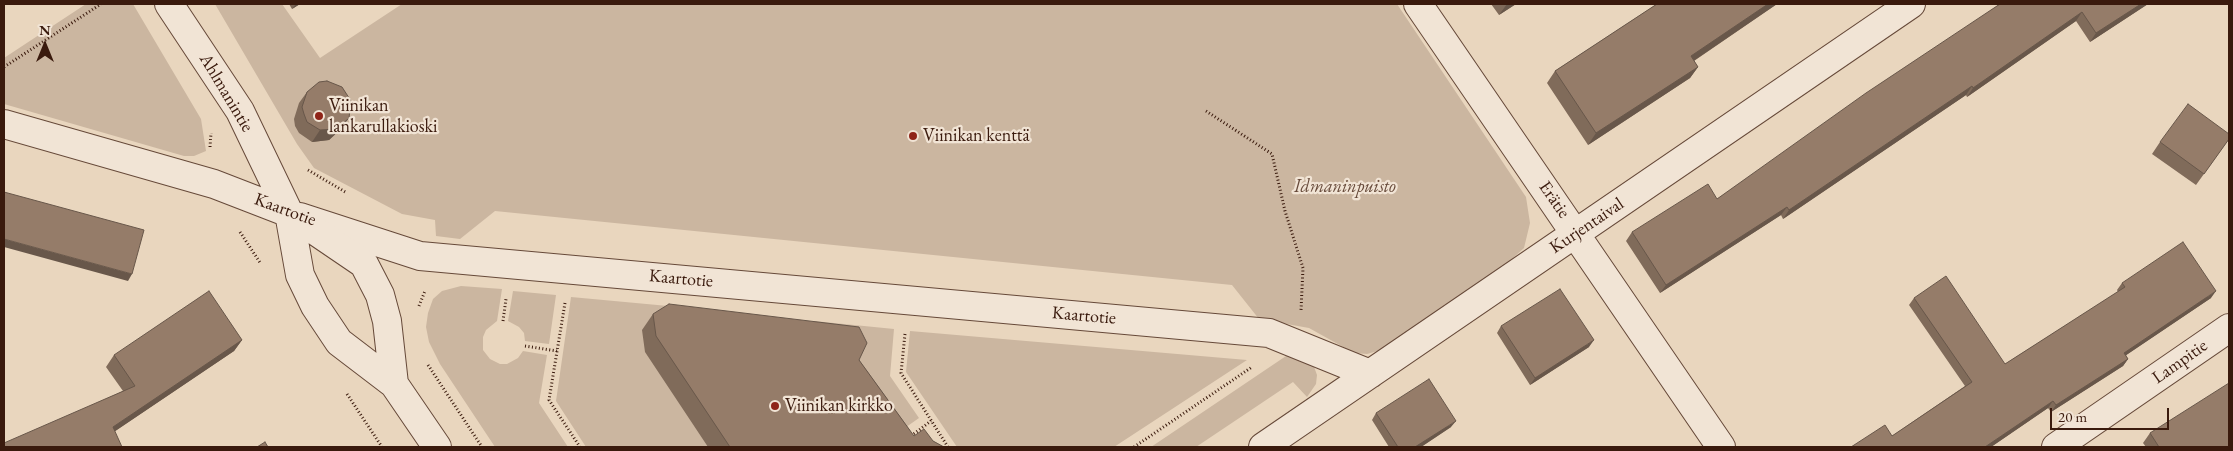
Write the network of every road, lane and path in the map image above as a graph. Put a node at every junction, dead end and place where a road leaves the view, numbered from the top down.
1 (101, 4) edge
2 (169, 4) edge
3 (1418, 4) edge
4 (1910, 4) edge
5 (4, 68) edge
6 (1206, 111) dead end
7 (4, 124) edge
8 (302, 166) dead end
9 (353, 196) dead end
10 (289, 213) junction
11 (1577, 234) junction
12 (420, 256) junction
13 (566, 296) dead end
14 (417, 313) dead end
15 (2229, 328) edge
16 (905, 329) dead end
17 (1290, 341) junction
18 (525, 346) dead end
19 (557, 351) junction
20 (423, 357) dead end
21 (1259, 362) dead end
22 (1370, 374) junction
23 (394, 384) junction
24 (931, 421) junction
25 (905, 440) edge
26 (437, 447) edge
27 (482, 447) edge
28 (580, 447) edge
29 (948, 447) edge
30 (1134, 447) edge
31 (1263, 447) edge
32 (1721, 447) edge
33 (2056, 447) edge

1 - 5 path
2 - 10 street, Ahlmanintie
3 - 11 street, Erätie
4 - 11 street, Kurjentaival
6 - 17 path
7 - 10 street, Kaartotie
8 - 9 path
10 - 12 street, Kaartotie
10 - 23 street, Ahlmanintie
10 - 23 street, Ahlmanintie
11 - 22 street, Kurjentaival
11 - 32 street, Erätie
12 - 14 path
12 - 17 street, Kaartotie
13 - 19 path
15 - 33 street, Lampitie
16 - 24 path
17 - 22 street, Kaartotie
18 - 19 path
19 - 28 path
20 - 27 path
21 - 30 path
22 - 31 street, Kurjentaival
23 - 26 street, Ahlmanintie
24 - 25 path
24 - 29 path

